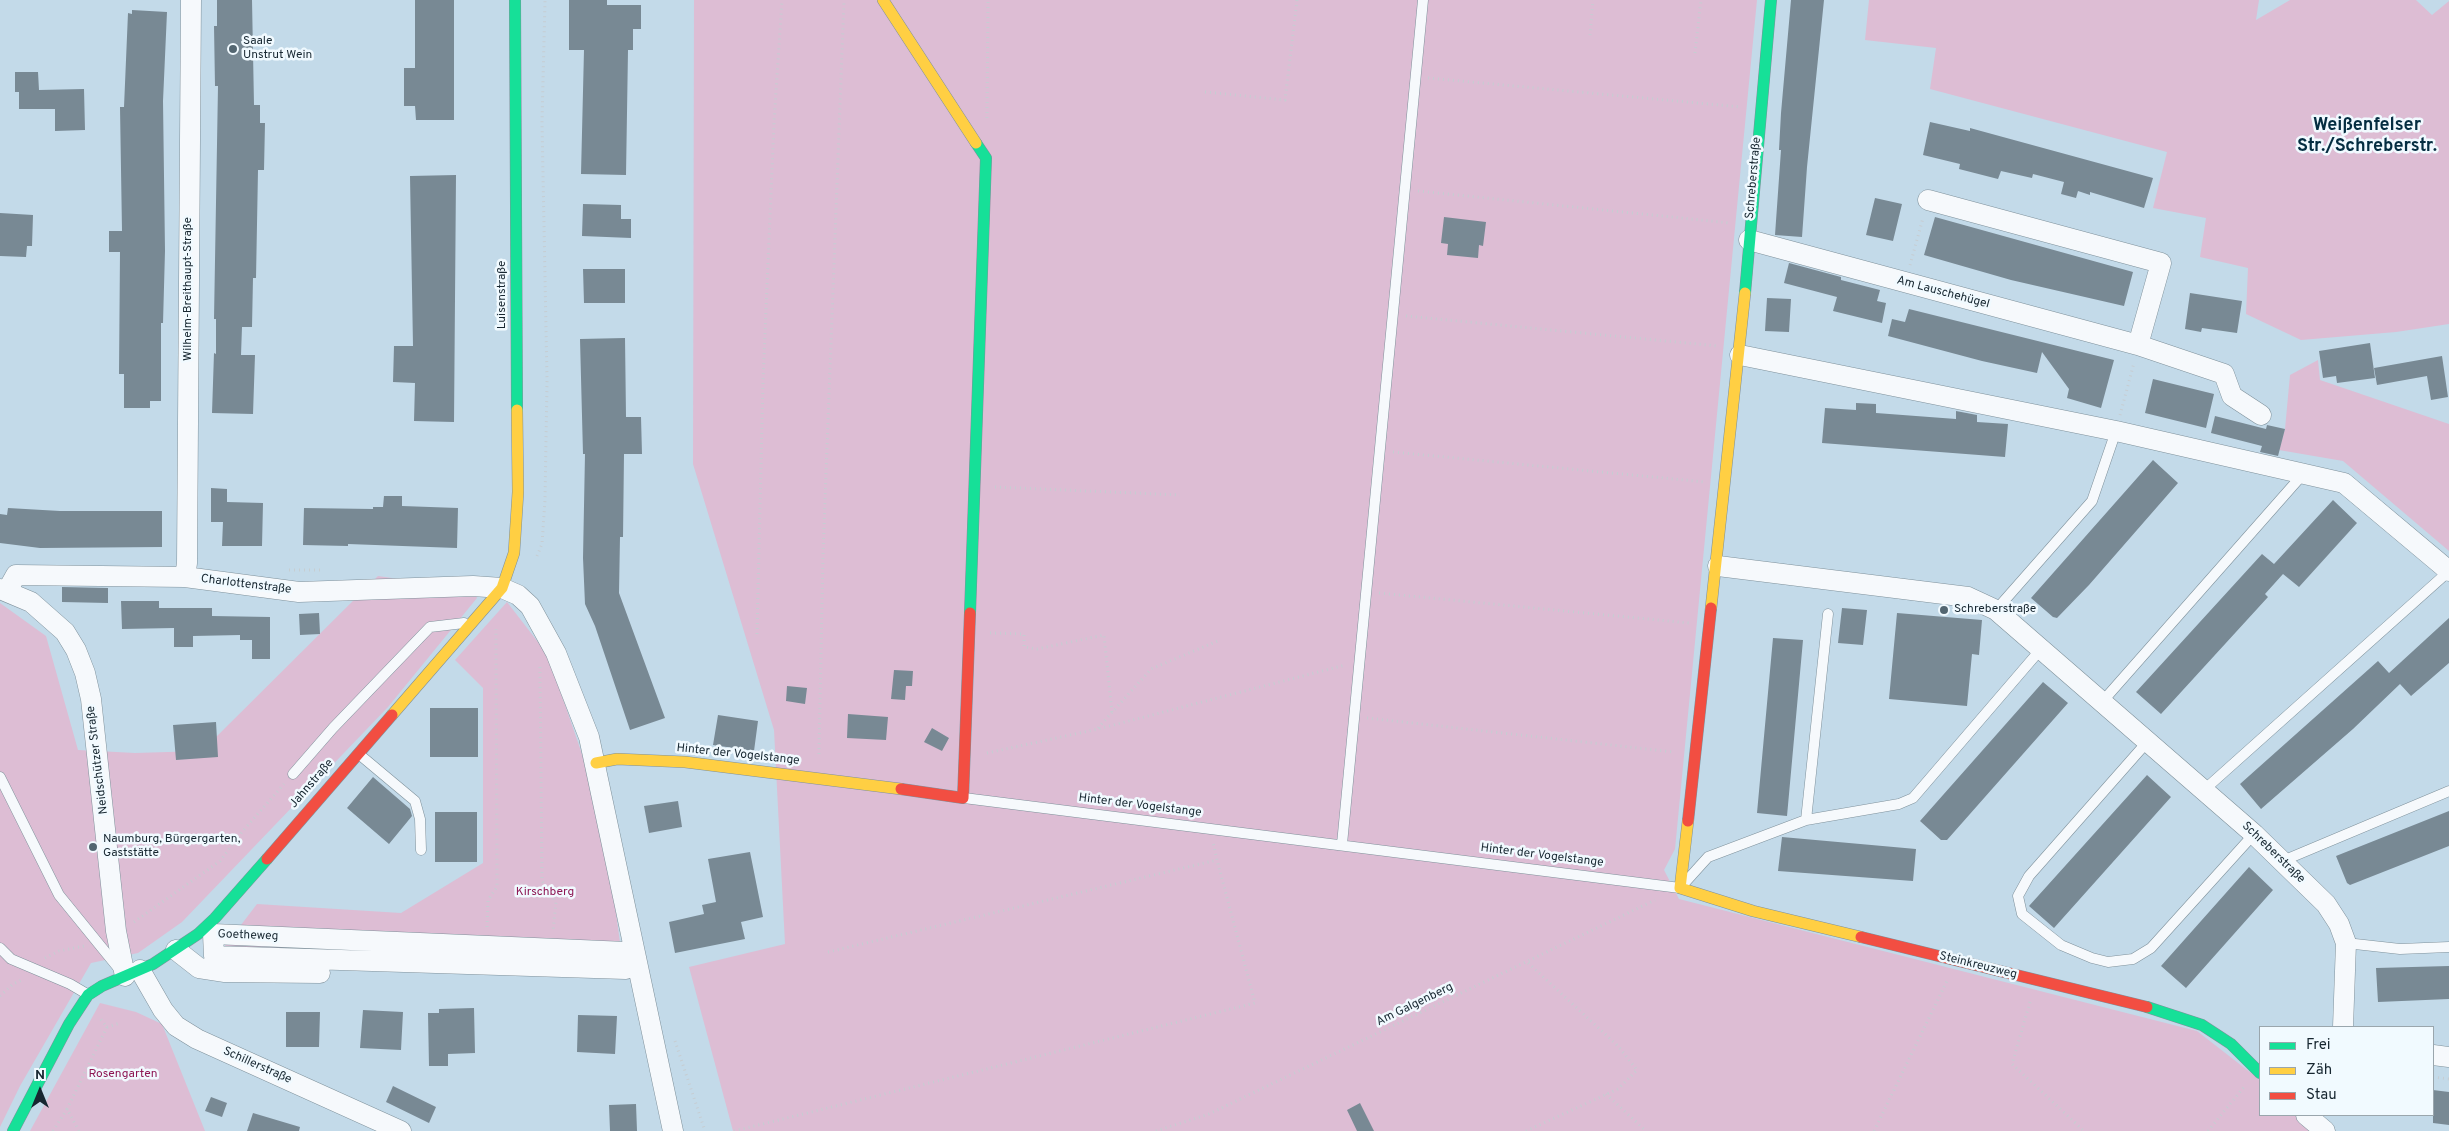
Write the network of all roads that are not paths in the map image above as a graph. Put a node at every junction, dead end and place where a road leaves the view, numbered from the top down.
1 (192, 0) edge
2 (516, 0) edge
3 (883, 0) edge
4 (1423, 0) edge
5 (1771, 0) edge
6 (1928, 200) road end
7 (1749, 233) junction
8 (2138, 345) junction
9 (1741, 352) junction
10 (2261, 415) dead end
11 (2116, 431) junction
12 (2304, 472) junction
13 (1718, 566) junction
14 (2449, 571) edge
15 (185, 577) junction
16 (4, 590) edge
17 (499, 592) junction
18 (1996, 610) junction
19 (1828, 614) dead end
20 (472, 622) junction
21 (2041, 649) junction
22 (2102, 702) junction
23 (2148, 741) junction
24 (357, 753) junction
25 (596, 763) junction
26 (292, 774) road end
27 (0, 777) edge
28 (2204, 790) junction
29 (2449, 791) edge
30 (963, 798) junction
31 (1806, 820) junction
32 (2254, 834) junction
33 (1342, 844) junction
34 (421, 850) dead end
35 (2280, 862) junction
36 (1680, 888) junction
37 (2346, 944) junction
38 (2449, 947) edge
39 (0, 948) edge
40 (176, 950) junction
41 (634, 968) junction
42 (132, 973) junction
43 (88, 995) junction
44 (2343, 1026) edge
45 (2434, 1055) edge
46 (2449, 1057) edge
47 (2259, 1072) edge
48 (2307, 1116) edge
49 (12, 1131) edge
50 (401, 1131) edge
51 (673, 1131) edge
52 (2325, 1131) edge

1 - 15 street, Wilhelm-Breithaupt-Straße
2 - 17 street, Luisenstraße
3 - 30 street
4 - 33 lane
5 - 7 street, Schreberstraße
6 - 8 street
7 - 8 street, Am Lauschehügel
7 - 9 street, Schreberstraße
8 - 10 street, Am Lauschehügel
9 - 11 street
9 - 13 street, Schreberstraße
11 - 12 street
11 - 18 lane
12 - 14 street
12 - 22 lane
13 - 18 street, Schreberstraße
13 - 36 street, Schreberstraße
14 - 28 lane
15 - 16 street, Charlottenstraße
15 - 17 street, Charlottenstraße
16 - 42 street, Neidschützer Straße
17 - 20 street, Jahnstraße
17 - 25 street
18 - 21 street, Schreberstraße
19 - 31 lane
20 - 24 street, Jahnstraße
20 - 26 lane
21 - 22 street, Schreberstraße
21 - 31 lane
22 - 23 street, Schreberstraße
23 - 28 street, Schreberstraße
23 - 32 lane
24 - 34 lane
24 - 40 street, Jahnstraße
25 - 30 street, Hinter der Vogelstange
25 - 41 street
27 - 42 lane
28 - 32 street, Schreberstraße
29 - 35 lane
30 - 33 lane, Hinter der Vogelstange
31 - 36 lane
32 - 35 street, Schreberstraße
33 - 36 lane, Hinter der Vogelstange
35 - 37 street, Schreberstraße
36 - 47 street, Steinkreuzweg
37 - 38 lane
37 - 44 street, Schreberstraße
39 - 43 lane
40 - 41 street
40 - 42 street, Jahnstraße
41 - 41 street, Goetheweg
41 - 51 street
42 - 43 street
42 - 50 street, Schillerstraße
43 - 49 street
45 - 46 street
48 - 52 street

